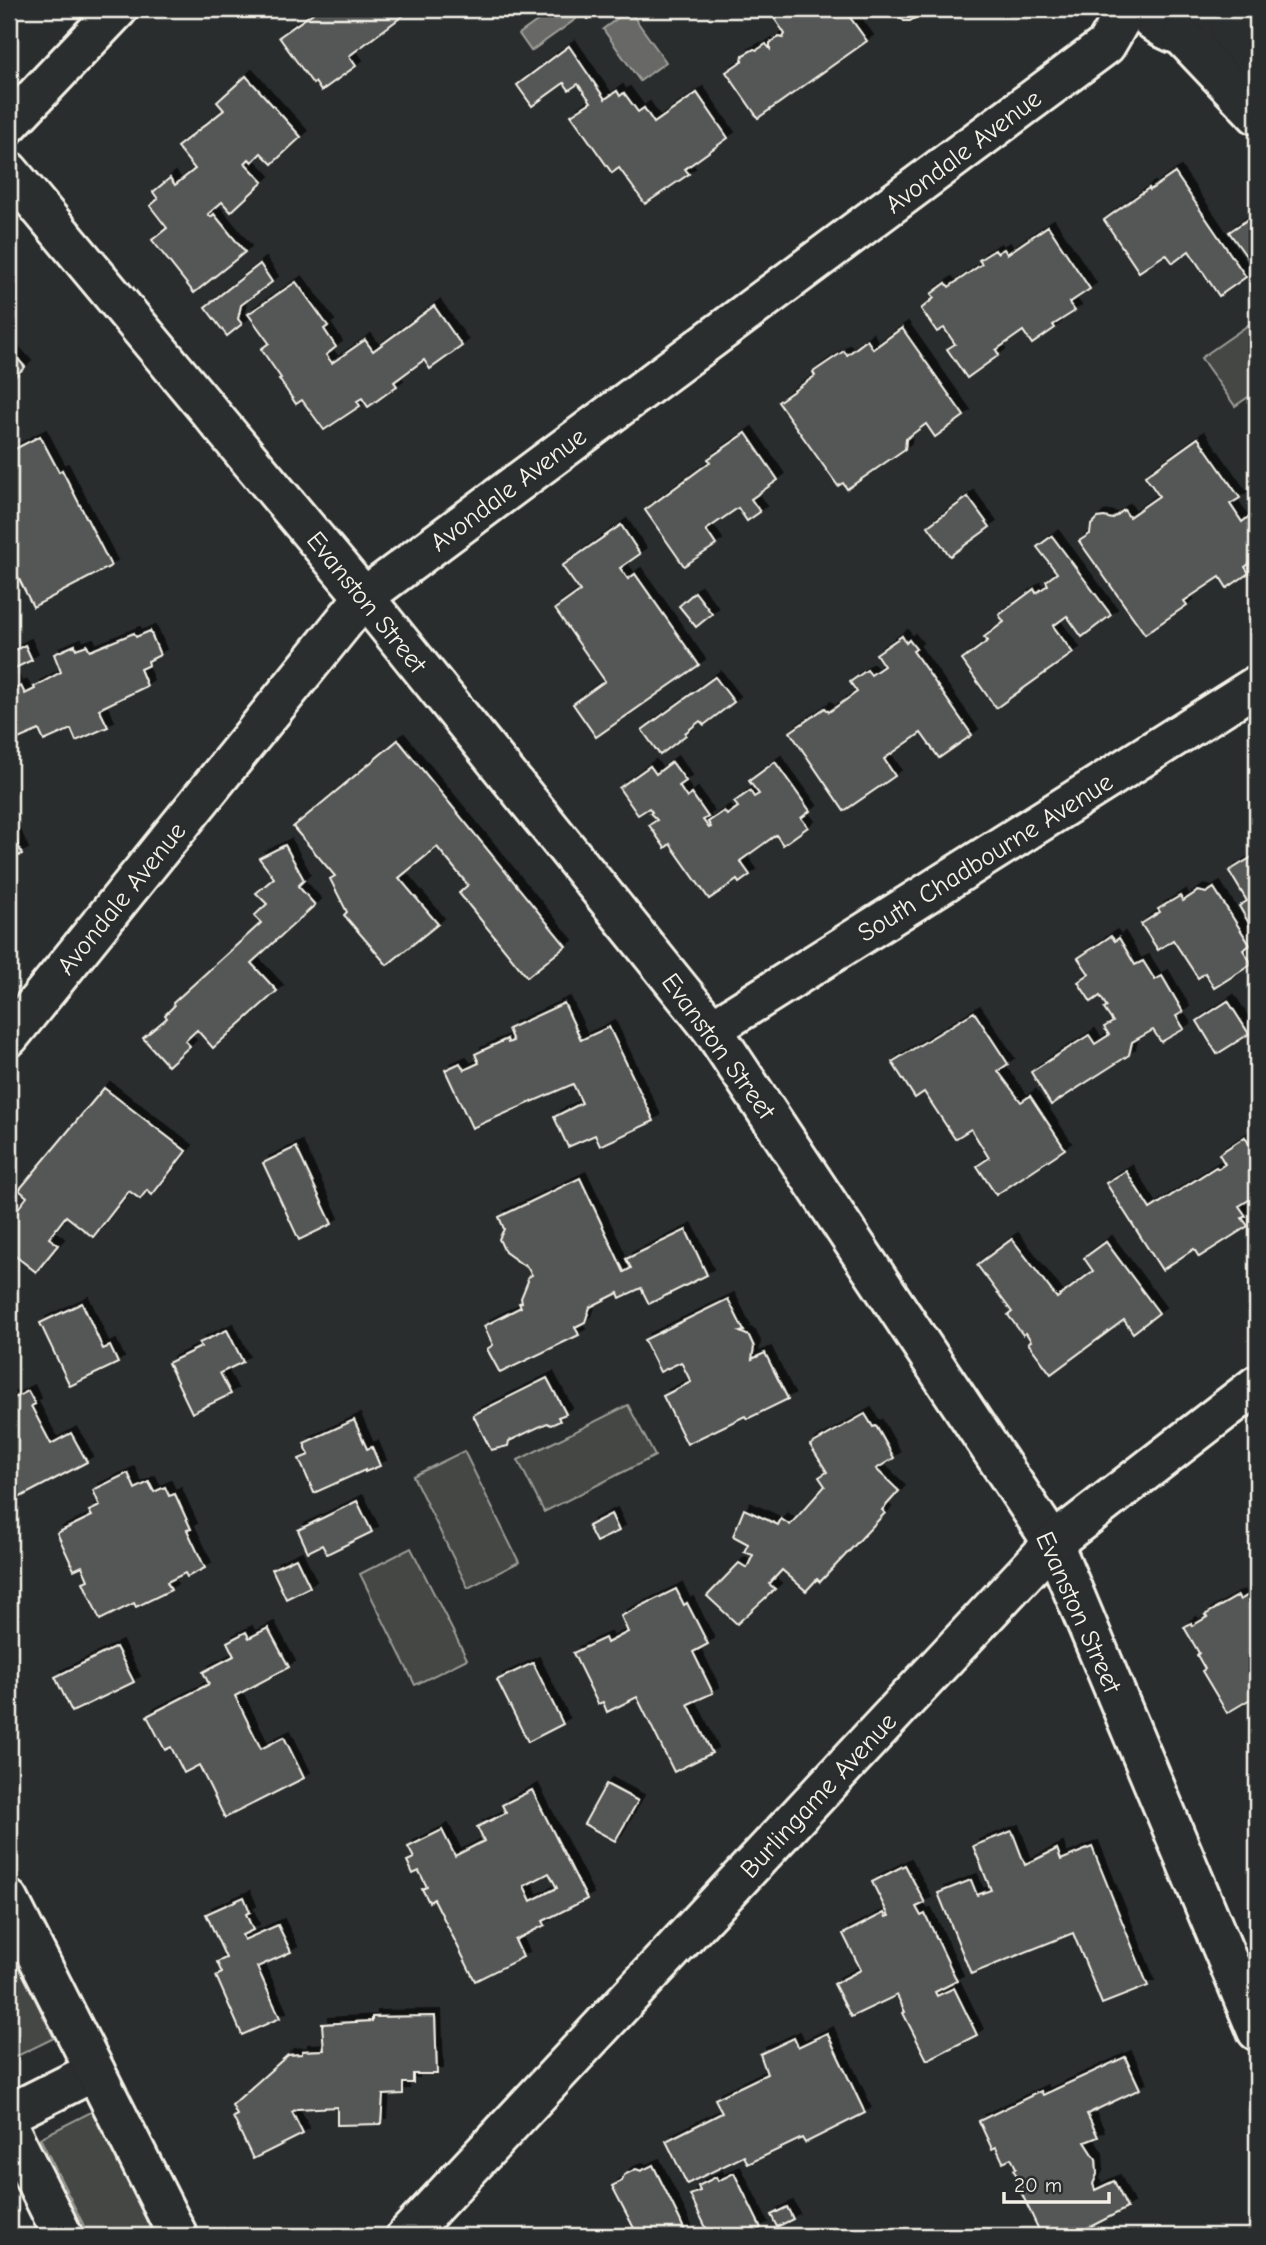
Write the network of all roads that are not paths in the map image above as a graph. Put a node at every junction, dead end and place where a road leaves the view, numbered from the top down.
1 (118, 9) edge
2 (1127, 9) edge
3 (1141, 9) edge
4 (1236, 18) edge
5 (1178, 35) junction
6 (1106, 45) junction
7 (1257, 86) edge
8 (1257, 115) edge
9 (9, 124) edge
10 (9, 171) edge
11 (363, 597) junction
12 (1257, 685) edge
13 (712, 1029) junction
14 (9, 1037) edge
15 (1257, 1385) edge
16 (1053, 1543) junction
17 (9, 1900) edge
18 (1257, 2031) edge
19 (95, 2071) junction
20 (9, 2114) edge
21 (9, 2128) edge
22 (63, 2236) edge
23 (177, 2236) edge
24 (406, 2236) edge

1 - 9 street
2 - 6 street, Avondale Avenue
3 - 5 street
4 - 5 street, Avondale Avenue
4 - 7 street
5 - 6 street, Avondale Avenue
5 - 8 street
6 - 11 street, Avondale Avenue
10 - 11 street, Evanston Street
11 - 13 street, Evanston Street
11 - 14 street, Avondale Avenue
12 - 13 street, South Chadbourne Avenue
13 - 16 street, Evanston Street
15 - 16 street, Burlingame Avenue
16 - 18 street, Evanston Street
16 - 24 street, Burlingame Avenue
17 - 19 street
19 - 20 street
19 - 23 street
21 - 22 street

